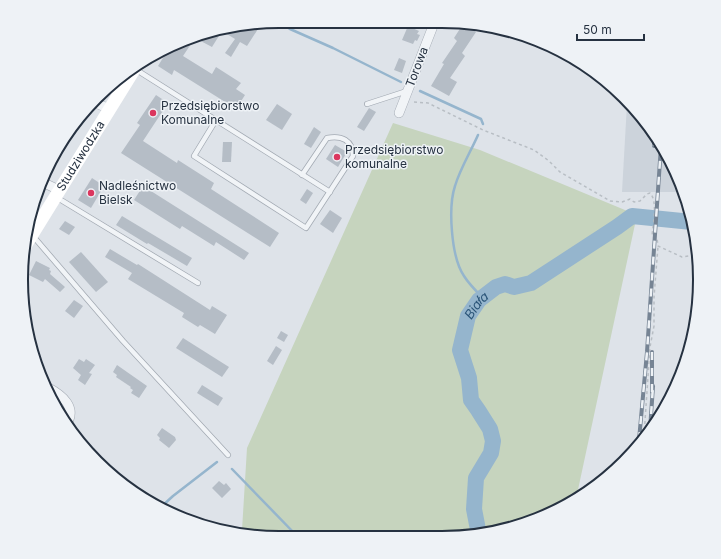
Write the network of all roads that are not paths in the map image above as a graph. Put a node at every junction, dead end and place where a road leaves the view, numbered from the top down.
1 (433, 28) edge
2 (140, 70) edge
3 (130, 78) edge
4 (406, 95) junction
5 (367, 104) dead end
6 (99, 105) edge
7 (110, 109) junction
8 (399, 113) dead end
9 (216, 120) junction
10 (302, 175) junction
11 (46, 185) edge
12 (330, 192) junction
13 (57, 194) junction
14 (32, 235) edge
15 (31, 242) edge
16 (198, 283) dead end
17 (54, 392) edge
18 (70, 419) edge
19 (228, 455) dead end

1 - 4 street, Torowa
2 - 9 lane
3 - 7 street, Studziwodzka
4 - 5 lane
4 - 8 street, Torowa
6 - 7 street
7 - 13 street, Studziwodzka
9 - 10 lane
9 - 12 lane
10 - 12 lane
10 - 12 lane
11 - 13 street
13 - 14 street, Studziwodzka
13 - 16 lane
15 - 19 lane
17 - 18 street

